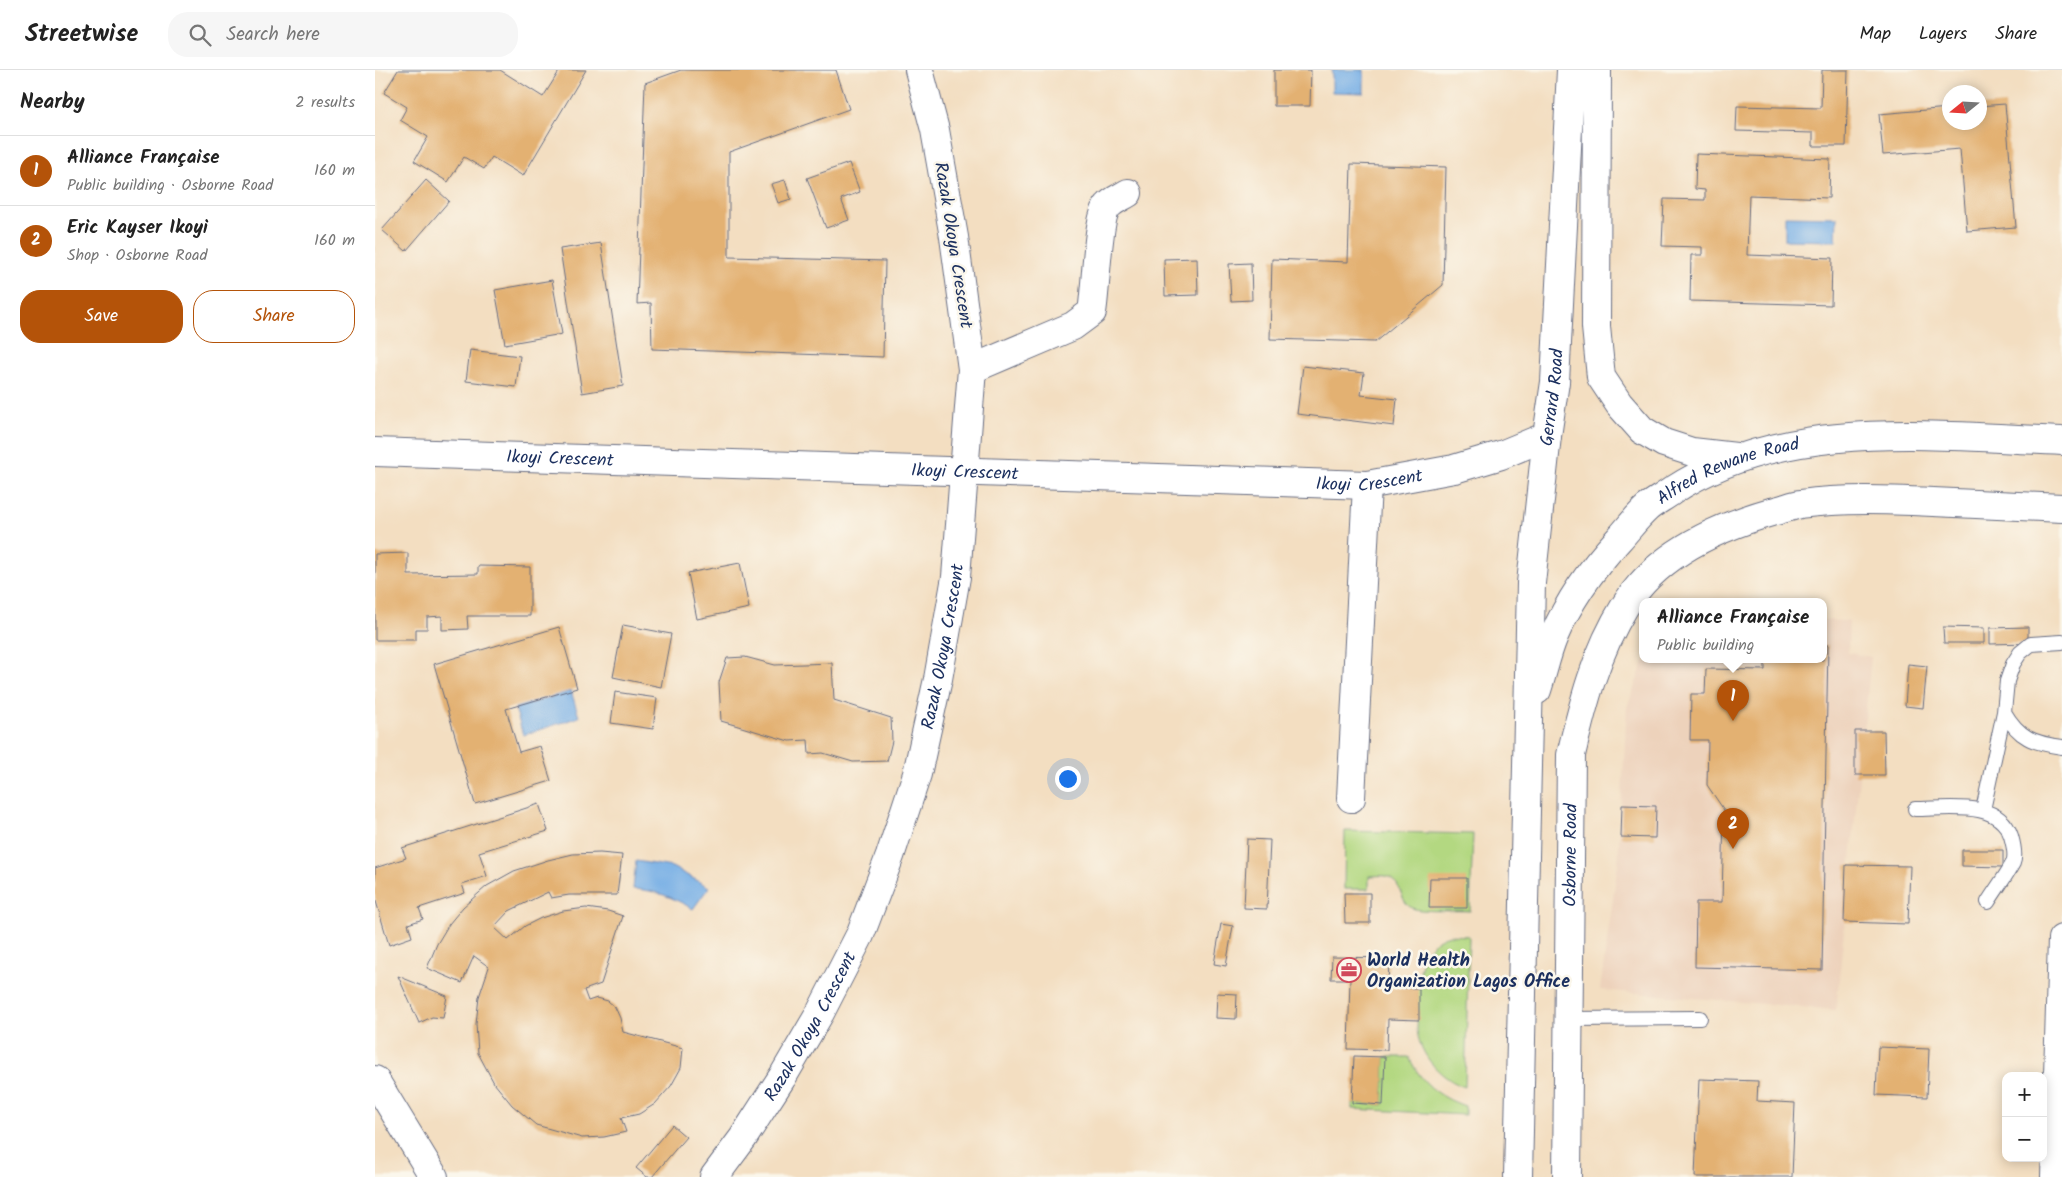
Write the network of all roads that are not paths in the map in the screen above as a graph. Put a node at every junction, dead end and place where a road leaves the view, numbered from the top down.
1 (919, 70) edge
2 (1571, 70) edge
3 (1597, 70) edge
4 (1128, 193) dead end
5 (972, 369) junction
6 (1547, 436) junction
7 (2062, 441) edge
8 (375, 452) edge
9 (1738, 458) junction
10 (965, 472) junction
11 (1367, 485) junction
12 (2062, 508) edge
13 (2062, 642) edge
14 (2004, 712) junction
15 (1527, 723) junction
16 (2062, 747) edge
17 (1351, 798) dead end
18 (1915, 809) dead end
19 (1983, 810) junction
20 (1988, 902) dead end
21 (2062, 939) edge
22 (1701, 1018) dead end
23 (1568, 1019) junction
24 (375, 1080) edge
25 (434, 1177) edge
26 (714, 1177) edge
27 (1518, 1177) edge
28 (1567, 1177) edge
29 (2055, 1177) edge

1 - 5 main road, Razak Okoya Crescent
2 - 6 main road, Gerrard Road
3 - 9 main road
4 - 5 main road
5 - 10 main road, Razak Okoya Crescent
6 - 11 main road, Ikoyi Crescent
6 - 15 main road, Gerrard Road
7 - 9 main road, Alfred Rewane Road
8 - 10 main road, Ikoyi Crescent
9 - 15 main road, Alfred Rewane Road
10 - 11 main road, Ikoyi Crescent
10 - 26 main road, Razak Okoya Crescent
11 - 17 main road
12 - 23 main road, Osborne Road
13 - 14 lane
14 - 16 lane
14 - 19 lane
15 - 27 main road
18 - 19 lane
19 - 20 lane
21 - 29 main road
22 - 23 lane
23 - 28 main road, Osborne Road
24 - 25 main road

